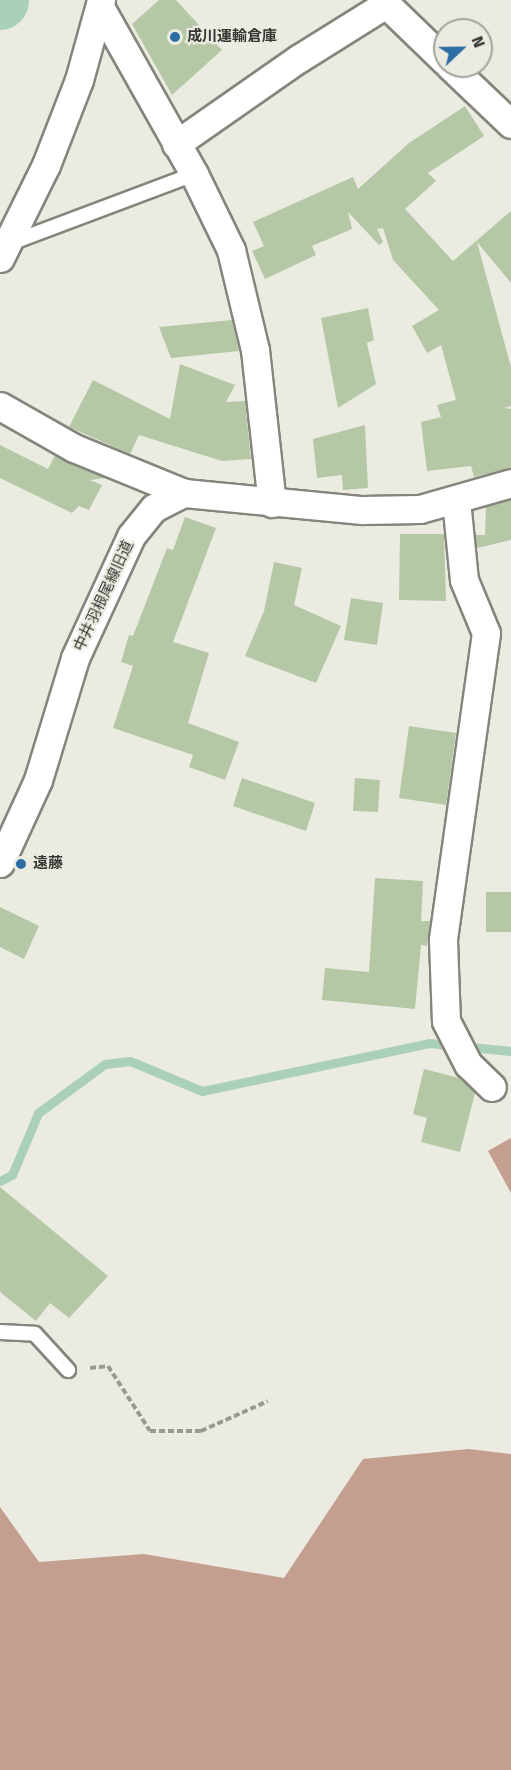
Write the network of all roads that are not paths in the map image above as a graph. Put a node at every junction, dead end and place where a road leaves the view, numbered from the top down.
1 (100, 3) edge
2 (433, 49) edge
3 (463, 78) edge
4 (511, 124) edge
5 (176, 144) junction
6 (194, 174) junction
7 (4, 252) edge
8 (0, 406) edge
9 (511, 483) edge
10 (184, 493) junction
11 (456, 500) junction
12 (272, 503) junction
13 (0, 863) edge
14 (492, 1087) dead end
15 (0, 1332) edge
16 (69, 1370) road end

1 - 5 street
1 - 7 street
2 - 5 street
3 - 4 street
5 - 6 street
6 - 7 lane
6 - 12 street
8 - 10 street
9 - 11 street
10 - 12 street
10 - 13 street, 中井羽根尾線旧道
11 - 12 street
11 - 14 street
15 - 16 lane

